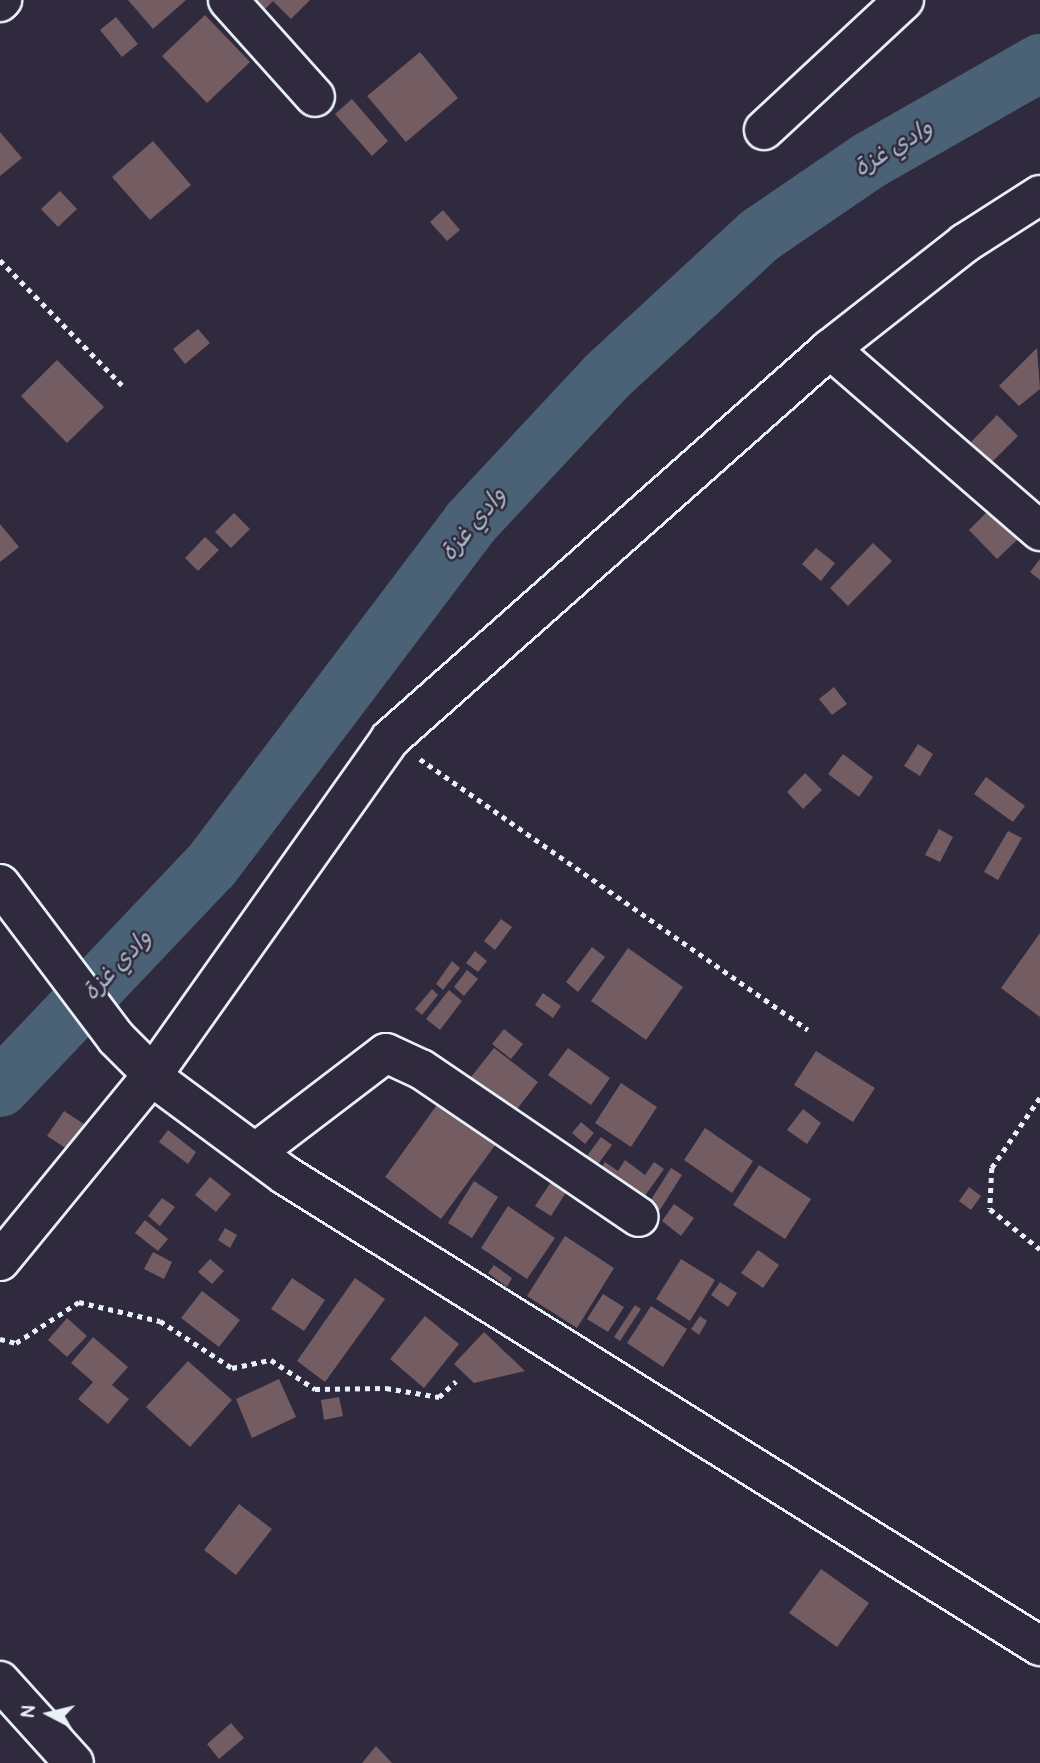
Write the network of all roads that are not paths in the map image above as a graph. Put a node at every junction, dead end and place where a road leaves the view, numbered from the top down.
1 (228, 0) edge
2 (904, 0) edge
3 (315, 97) dead end
4 (764, 130) dead end
5 (1040, 195) edge
6 (830, 349) junction
7 (1040, 531) edge
8 (0, 884) edge
9 (153, 1074) junction
10 (256, 1152) junction
11 (639, 1217) dead end
12 (0, 1261) edge
13 (1040, 1646) edge
14 (0, 1681) edge
15 (74, 1763) edge

1 - 3 street
2 - 4 street
5 - 6 street
6 - 7 street
6 - 9 street
8 - 9 street
9 - 10 street
9 - 12 street
10 - 11 street
10 - 13 street
14 - 15 street

